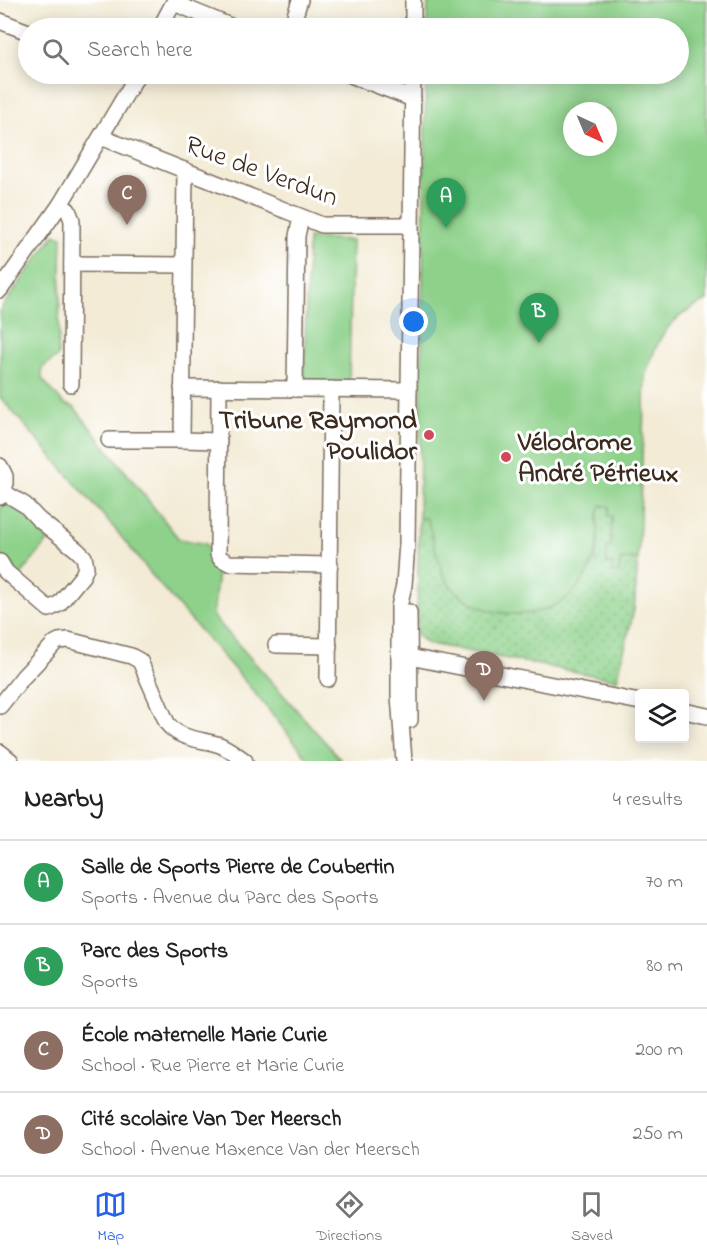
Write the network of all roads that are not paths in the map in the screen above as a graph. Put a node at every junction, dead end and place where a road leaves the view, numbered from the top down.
1 (300, 0) edge
2 (413, 0) edge
3 (174, 2) edge
4 (165, 18) edge
5 (212, 18) edge
6 (294, 18) edge
7 (413, 18) edge
8 (0, 21) edge
9 (18, 28) edge
10 (130, 84) edge
11 (374, 84) edge
12 (413, 84) edge
13 (412, 99) junction
14 (100, 137) junction
15 (185, 171) junction
16 (60, 205) junction
17 (301, 217) junction
18 (410, 225) junction
19 (72, 264) junction
20 (183, 265) junction
21 (0, 290) edge
22 (70, 384) dead end
23 (182, 388) junction
24 (219, 388) junction
25 (295, 389) junction
26 (331, 389) junction
27 (409, 390) junction
28 (108, 440) dead end
29 (182, 440) junction
30 (219, 441) junction
31 (0, 466) edge
32 (3, 495) edge
33 (0, 562) edge
34 (330, 565) junction
35 (276, 645) dead end
36 (329, 646) junction
37 (405, 655) junction
38 (328, 679) dead end
39 (635, 701) edge
40 (0, 706) edge
41 (689, 712) edge
42 (707, 716) edge
43 (0, 752) edge
44 (11, 761) edge
45 (245, 761) edge
46 (405, 761) edge

1 - 6 street
2 - 7 street
3 - 4 street
3 - 5 street
8 - 9 street
10 - 14 street
11 - 13 street
12 - 13 street
13 - 18 street
14 - 15 street, Rue de Verdun
14 - 16 street
15 - 17 street, Rue de Verdun
15 - 20 street
16 - 19 street
16 - 21 street
17 - 18 street, Rue de Verdun
17 - 25 street
18 - 27 street
19 - 20 street
19 - 22 street
20 - 23 street
23 - 24 street
23 - 29 street
24 - 25 street
24 - 30 street
25 - 26 street
26 - 27 street
26 - 34 street
27 - 37 street
28 - 29 street
29 - 30 street
30 - 34 street
31 - 32 street
32 - 33 street
34 - 36 street
35 - 36 street
36 - 38 street
37 - 39 street
37 - 46 street
40 - 45 street
41 - 42 street
43 - 44 street

